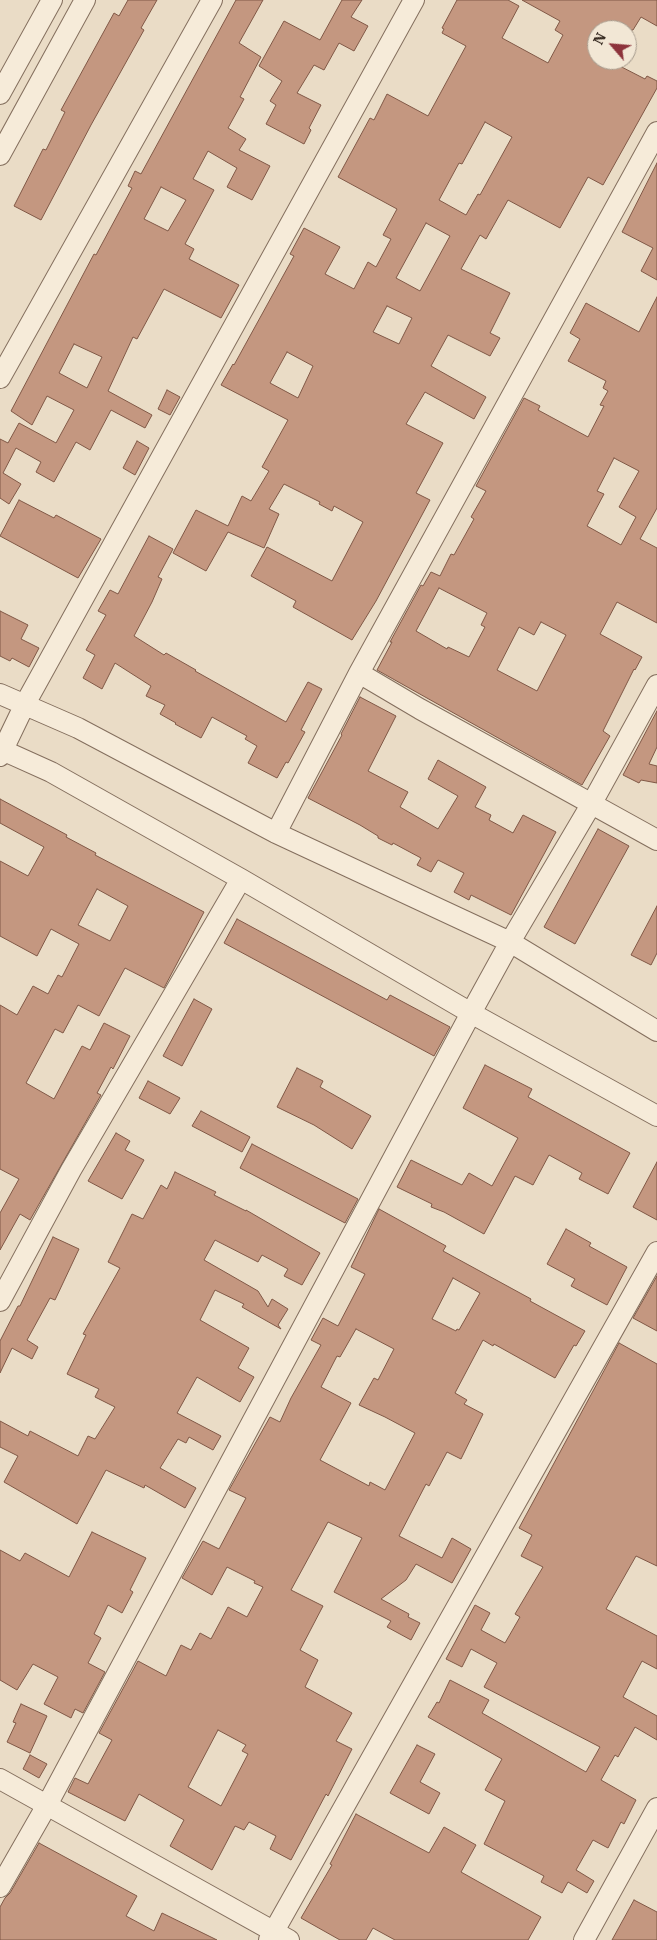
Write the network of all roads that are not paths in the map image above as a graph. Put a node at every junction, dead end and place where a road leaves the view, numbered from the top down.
1 (52, 0) edge
2 (85, 0) edge
3 (212, 0) edge
4 (414, 0) edge
5 (7, 65) edge
6 (0, 94) edge
7 (657, 132) edge
8 (0, 155) edge
9 (0, 378) edge
10 (360, 673) junction
11 (657, 685) edge
12 (0, 694) edge
13 (25, 704) junction
14 (1, 752) edge
15 (592, 803) junction
16 (276, 833) junction
17 (657, 840) edge
18 (241, 879) junction
19 (510, 942) junction
20 (470, 1013) junction
21 (657, 1030) edge
22 (657, 1116) edge
23 (657, 1252) edge
24 (0, 1301) edge
25 (0, 1779) edge
26 (47, 1805) junction
27 (657, 1808) edge
28 (0, 1887) edge
29 (277, 1937) edge
30 (584, 1940) edge

1 - 5 street
2 - 8 street
3 - 9 street
4 - 13 street
5 - 6 street
7 - 10 street
10 - 15 street
10 - 16 street
11 - 15 street
12 - 13 street
13 - 14 street
13 - 16 street
14 - 18 street
15 - 17 street
15 - 19 street
16 - 19 street
18 - 20 street
18 - 24 street
19 - 20 street
19 - 21 street
20 - 22 street
20 - 26 street
23 - 29 street
25 - 26 street
26 - 28 street
26 - 29 street
27 - 30 street

